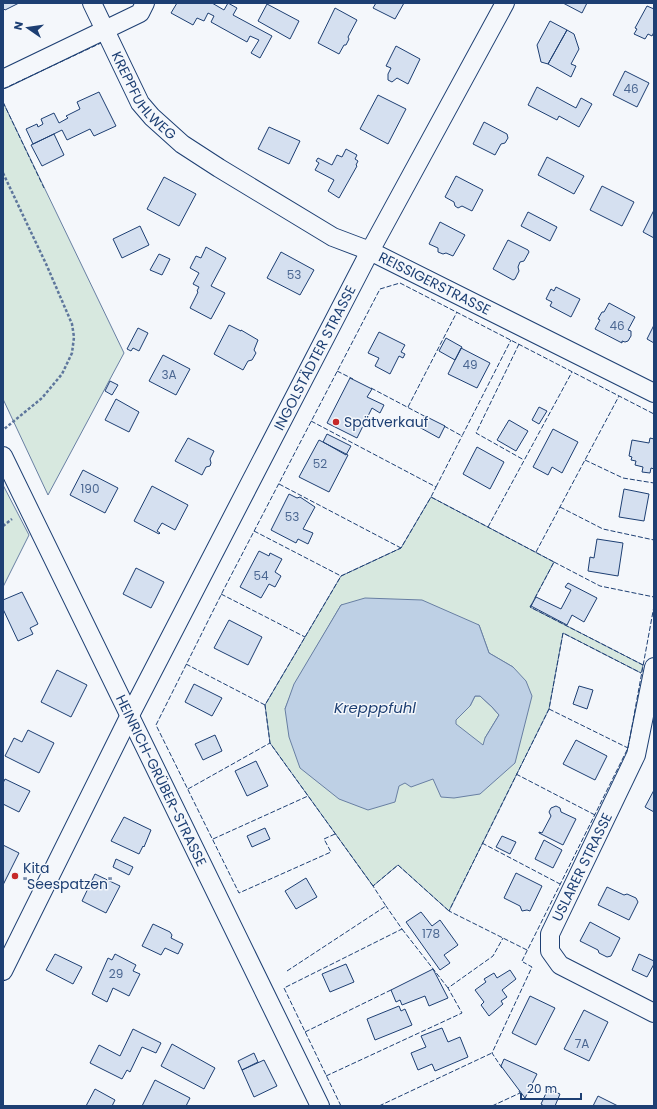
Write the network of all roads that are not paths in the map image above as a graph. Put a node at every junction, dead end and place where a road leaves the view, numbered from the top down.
1 (92, 3) edge
2 (145, 3) edge
3 (504, 3) edge
4 (105, 29) junction
5 (3, 79) edge
6 (218, 168) joint
7 (370, 251) junction
8 (654, 393) edge
9 (3, 456) edge
10 (654, 667) edge
11 (130, 715) junction
12 (3, 971) edge
13 (654, 1013) edge
14 (320, 1106) edge

1 - 4 street, KREPPFUHLWEG
2 - 4 street
3 - 7 street, INGOLSTÄDTER STRASSE
4 - 5 street
4 - 6 street, KREPPFUHLWEG
6 - 7 street, REISSIGERSTRASSE
7 - 8 street, REISSIGERSTRASSE
7 - 11 street, INGOLSTÄDTER STRASSE
9 - 11 street, HEINRICH-GRÜBER-STRASSE
10 - 13 street, USLARER STRASSE
11 - 12 street, INGOLSTÄDTER STRASSE
11 - 14 street, HEINRICH-GRÜBER-STRASSE

